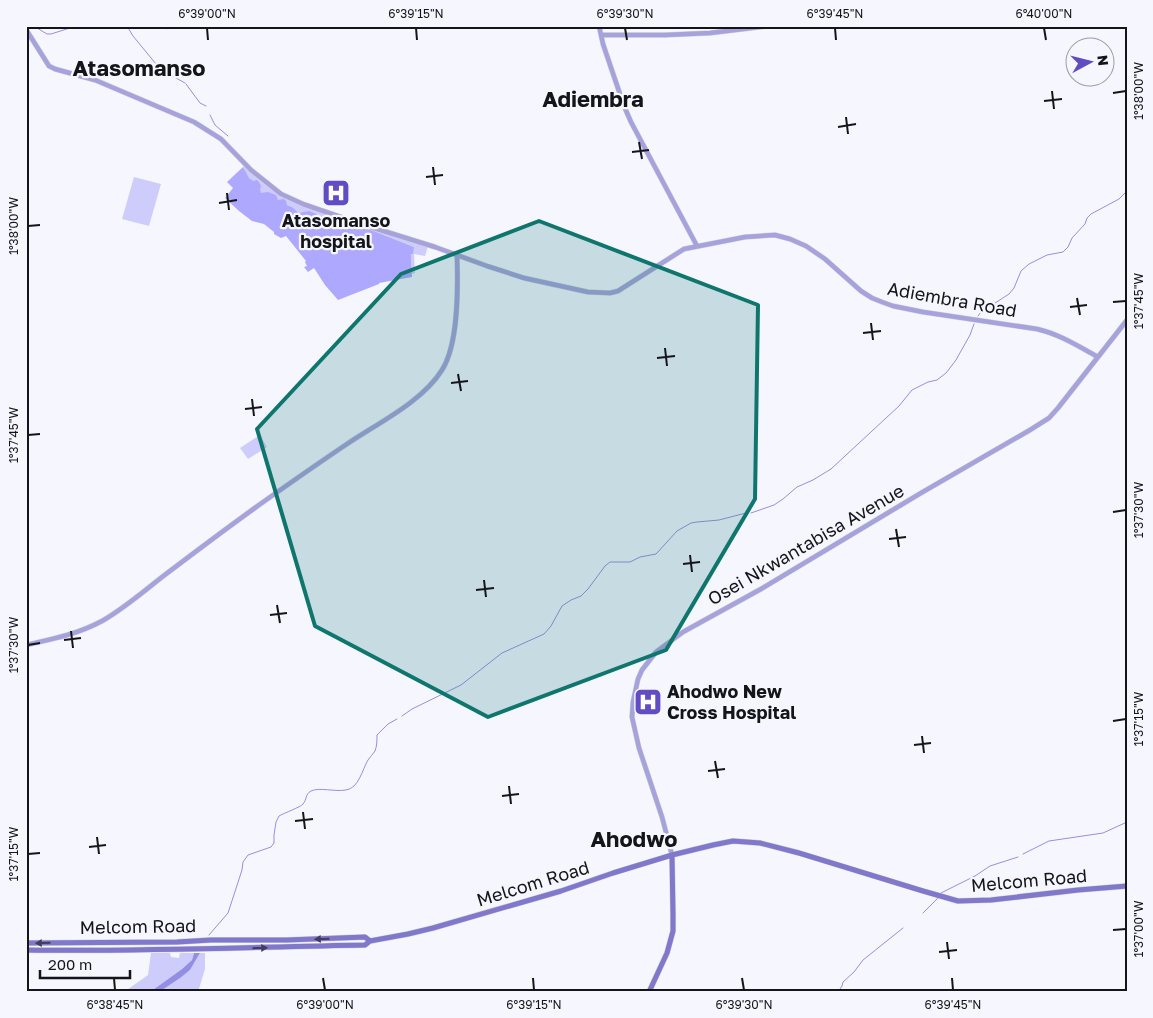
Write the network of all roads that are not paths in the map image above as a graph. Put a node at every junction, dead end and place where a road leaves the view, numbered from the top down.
1 (600, 26) edge
2 (768, 26) edge
3 (27, 31) edge
4 (602, 35) junction
5 (697, 246) junction
6 (457, 255) junction
7 (1127, 320) edge
8 (1098, 358) junction
9 (26, 645) edge
10 (672, 855) junction
11 (1127, 886) edge
12 (287, 940) junction
13 (370, 941) junction
14 (26, 943) edge
15 (62, 943) junction
16 (285, 947) junction
17 (26, 950) edge
18 (61, 950) junction
19 (649, 992) edge

1 - 4 street
2 - 4 street
3 - 6 street, Adiembra Road
4 - 5 street
5 - 6 street, Adiembra Road
5 - 8 street, Adiembra Road
6 - 9 street
7 - 8 street, Osei Nkwantabisa Avenue
8 - 10 street, Osei Nkwantabisa Avenue
10 - 11 main road, Melcom Road
10 - 13 main road, Melcom Road
10 - 19 main road
13 -> 12 main road, Melcom Road
12 - 15 main road, Melcom Road
12 - 16 main road
13 - 16 main road, Melcom Road
15 -> 14 main road, Melcom Road
15 - 18 main road
18 -> 16 main road, Melcom Road
17 - 18 main road, Melcom Road

